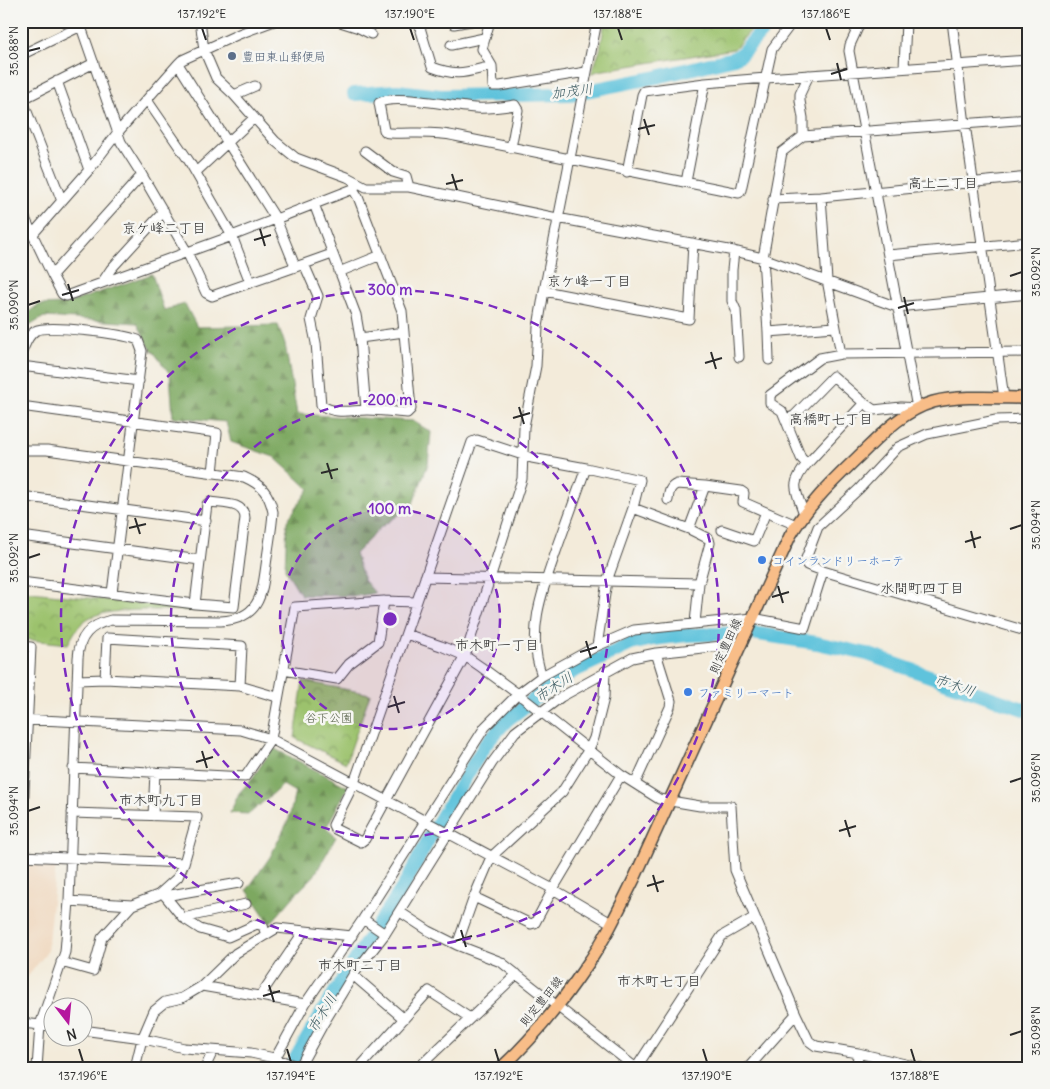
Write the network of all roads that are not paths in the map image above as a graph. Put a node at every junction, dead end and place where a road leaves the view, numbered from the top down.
1 (200, 21) edge
2 (274, 21) edge
3 (338, 21) edge
4 (418, 21) edge
5 (471, 21) edge
6 (490, 21) edge
7 (597, 21) edge
8 (793, 21) edge
9 (862, 21) edge
10 (906, 21) edge
11 (952, 21) edge
12 (80, 24) edge
13 (454, 24) dead end
14 (370, 34) dead end
15 (484, 38) junction
16 (450, 45) dead end
17 (204, 50) junction
18 (21, 55) edge
19 (1029, 60) edge
20 (94, 63) junction
21 (178, 64) junction
22 (958, 65) junction
23 (492, 66) junction
24 (904, 68) junction
25 (586, 72) junction
26 (853, 72) junction
27 (809, 75) junction
28 (766, 78) junction
29 (57, 81) junction
30 (705, 83) junction
31 (255, 86) dead end
32 (234, 94) junction
33 (22, 99) edge
34 (147, 100) junction
35 (254, 118) junction
36 (1029, 119) edge
37 (965, 124) junction
38 (864, 130) junction
39 (118, 132) junction
40 (803, 136) junction
41 (229, 142) junction
42 (511, 148) junction
43 (366, 151) dead end
44 (569, 160) junction
45 (90, 170) junction
46 (196, 172) junction
47 (626, 172) junction
48 (142, 175) junction
49 (1029, 177) edge
50 (686, 182) junction
51 (974, 182) junction
52 (356, 186) junction
53 (409, 187) junction
54 (876, 191) junction
55 (822, 196) junction
56 (773, 199) junction
57 (62, 201) junction
58 (314, 204) junction
59 (164, 211) junction
60 (22, 214) edge
61 (557, 218) junction
62 (276, 219) junction
63 (32, 235) junction
64 (232, 236) junction
65 (1029, 242) edge
66 (692, 243) junction
67 (983, 246) junction
68 (734, 251) junction
69 (187, 252) junction
70 (332, 254) junction
71 (382, 255) junction
72 (888, 255) junction
73 (763, 258) junction
74 (300, 265) junction
75 (339, 272) junction
76 (52, 276) junction
77 (827, 280) junction
78 (103, 282) junction
79 (250, 282) junction
80 (544, 291) junction
81 (1029, 294) edge
82 (991, 298) junction
83 (897, 307) junction
84 (835, 327) junction
85 (404, 332) junction
86 (768, 332) junction
87 (360, 338) junction
88 (906, 352) junction
89 (1029, 352) edge
90 (997, 353) junction
91 (21, 354) edge
92 (840, 354) junction
93 (739, 357) dead end
94 (769, 360) dead end
95 (21, 366) edge
96 (139, 381) junction
97 (1004, 398) junction
98 (1029, 398) edge
99 (864, 403) junction
100 (21, 406) edge
101 (917, 408) junction
102 (366, 410) junction
103 (786, 419) junction
104 (1029, 419) edge
105 (134, 421) junction
106 (21, 450) edge
107 (523, 454) junction
108 (127, 460) junction
109 (807, 464) junction
110 (586, 468) junction
111 (213, 473) junction
112 (705, 486) junction
113 (21, 496) edge
114 (668, 500) dead end
115 (633, 508) junction
116 (122, 509) junction
117 (766, 512) junction
118 (804, 514) junction
119 (206, 521) junction
120 (796, 525) junction
121 (689, 529) junction
122 (722, 530) dead end
123 (21, 536) edge
124 (117, 549) junction
125 (200, 560) junction
126 (823, 571) junction
127 (425, 577) junction
128 (489, 579) junction
129 (546, 579) junction
130 (607, 581) junction
131 (21, 582) edge
132 (699, 583) junction
133 (112, 593) junction
134 (384, 601) junction
135 (416, 602) junction
136 (194, 604) junction
137 (753, 618) junction
138 (695, 623) junction
139 (1029, 632) edge
140 (406, 634) junction
141 (21, 646) edge
142 (597, 646) junction
143 (740, 647) junction
144 (656, 653) junction
145 (464, 656) junction
146 (283, 670) junction
147 (605, 671) junction
148 (542, 676) junction
149 (104, 679) junction
150 (78, 680) junction
151 (240, 686) junction
152 (520, 695) junction
153 (277, 697) junction
154 (540, 711) junction
155 (24, 719) edge
156 (76, 722) junction
157 (271, 739) junction
158 (589, 749) junction
159 (73, 768) junction
160 (155, 772) junction
161 (620, 774) junction
162 (354, 783) junction
163 (635, 784) junction
164 (385, 801) junction
165 (668, 801) junction
166 (72, 813) junction
167 (153, 816) junction
168 (427, 822) junction
169 (446, 833) junction
170 (70, 857) junction
171 (491, 857) junction
172 (184, 863) junction
173 (239, 883) dead end
174 (553, 889) junction
175 (163, 894) junction
176 (474, 897) junction
177 (69, 901) junction
178 (246, 904) dead end
179 (132, 905) junction
180 (400, 912) junction
181 (755, 917) junction
182 (183, 918) junction
183 (365, 920) junction
184 (612, 923) junction
185 (304, 931) junction
186 (383, 933) junction
187 (266, 934) junction
188 (352, 936) junction
189 (457, 945) junction
190 (62, 962) junction
191 (517, 974) junction
192 (354, 976) junction
193 (202, 986) junction
194 (260, 996) junction
195 (305, 1004) junction
196 (558, 1006) junction
197 (796, 1014) junction
198 (470, 1018) junction
199 (404, 1019) junction
200 (21, 1023) edge
201 (40, 1025) junction
202 (92, 1032) edge
203 (142, 1039) junction
204 (213, 1051) junction
205 (858, 1053) junction
206 (276, 1059) junction
207 (299, 1067) edge
208 (37, 1068) edge
209 (135, 1068) edge
210 (205, 1068) edge
211 (270, 1068) edge
212 (358, 1068) edge
213 (418, 1068) edge
214 (501, 1068) edge
215 (636, 1068) edge
216 (748, 1068) edge
217 (857, 1068) edge
218 (922, 1068) edge

1 - 17 street
2 - 17 street
3 - 14 street
4 - 23 street
5 - 13 street
6 - 15 street
7 - 25 street
8 - 28 street
9 - 26 street
10 - 24 street
11 - 22 street
12 - 18 street
12 - 20 street
15 - 16 street
15 - 23 street
17 - 21 street
17 - 32 street
19 - 22 street
20 - 29 street
20 - 39 street
21 - 34 street
21 - 41 street
22 - 24 street
22 - 37 street
23 - 25 street
24 - 26 street
25 - 44 street
26 - 27 street
26 - 38 street
27 - 28 street
27 - 40 street
28 - 30 street
28 - 50 street
29 - 33 street
29 - 45 street
30 - 47 street
30 - 50 street
31 - 32 street
32 - 35 street
33 - 57 street
34 - 39 street
34 - 46 street
35 - 41 street
35 - 52 street
36 - 37 street
37 - 38 street
37 - 51 street
38 - 40 street
38 - 54 street
39 - 45 street
39 - 48 street
40 - 56 street
41 - 46 street
41 - 62 street
42 - 42 street
42 - 44 street
43 - 53 street
44 - 47 street
44 - 61 street
45 - 57 street
46 - 64 street
47 - 50 street
48 - 59 street
48 - 76 street
49 - 51 street
51 - 54 street
51 - 67 street
52 - 53 street
52 - 58 street
52 - 71 street
53 - 61 street
54 - 55 street
54 - 72 street
55 - 56 street
55 - 77 street
56 - 73 street
57 - 63 street
58 - 62 street
58 - 70 street
59 - 69 street
59 - 78 street
60 - 63 street
61 - 66 street
61 - 80 street
62 - 64 street
62 - 74 street
63 - 76 street
64 - 69 street
64 - 79 street
65 - 67 street
66 - 68 street
66 - 80 street
67 - 72 street
67 - 82 street
68 - 73 street
68 - 93 street
69 - 78 street
69 - 79 street
70 - 74 street
70 - 75 street
71 - 75 street
71 - 85 street
72 - 83 street
73 - 77 street
73 - 86 street
74 - 79 street
74 - 102 street
75 - 87 street
76 - 78 street
77 - 83 street
77 - 84 street
80 - 107 street
81 - 82 street
82 - 83 street
82 - 90 street
83 - 88 street
84 - 86 street
84 - 92 street
85 - 87 street
85 - 102 street
86 - 94 street
87 - 102 street
88 - 90 street
88 - 92 street
88 - 101 street
89 - 90 street
90 - 97 street
91 - 96 street
92 - 103 street
95 - 96 street
96 - 105 street
97 - 98 main road, 則定豊田線
97 - 101 main road, 則定豊田線
99 - 101 street
99 - 103 street
99 - 109 street
100 - 105 street
101 - 118 main road, 則定豊田線
103 - 109 street
104 - 126 street
105 - 108 street
105 - 111 street
106 - 108 street
107 - 110 street
107 - 127 street
107 - 128 street
108 - 111 street
108 - 116 street
109 - 118 street
110 - 115 street
110 - 129 street
111 - 150 street
112 - 114 street
112 - 117 street
112 - 121 street
113 - 116 street
115 - 121 street
115 - 130 street
116 - 119 street
116 - 124 street
117 - 120 street
117 - 122 street
118 - 120 main road, 則定豊田線
119 - 125 street
119 - 136 street
120 - 137 main road, 則定豊田線
121 - 132 street
123 - 124 street
124 - 125 street
124 - 133 street
125 - 136 street
126 - 137 street
126 - 139 street
127 - 128 street
127 - 135 street
128 - 129 street
128 - 145 street
129 - 130 street
129 - 148 street
130 - 132 street
130 - 142 street
131 - 133 street
132 - 138 street
133 - 136 street
134 - 135 street
134 - 146 street
134 - 146 street
135 - 140 street
137 - 138 street
137 - 143 main road, 則定豊田線
138 - 142 street
140 - 145 street
140 - 162 street
141 - 155 street
142 - 148 street
143 - 144 street
143 - 165 main road, 則定豊田線
144 - 147 street
144 - 163 street
145 - 152 street
145 - 164 street
146 - 153 street
147 - 154 street
147 - 158 street
148 - 152 street
149 - 150 street
149 - 151 street
149 - 151 street
150 - 156 street
151 - 153 street
152 - 154 street
152 - 168 street
153 - 157 street
154 - 158 street
154 - 169 street
155 - 156 street
155 - 170 street
156 - 157 street
156 - 159 street
157 - 160 street
157 - 162 street
158 - 161 street
158 - 171 street
159 - 160 street
159 - 166 street
160 - 167 street
161 - 163 street
161 - 174 street
162 - 164 street
162 - 164 street
163 - 165 street
164 - 168 street
165 - 181 street
165 - 184 main road, 則定豊田線
166 - 167 street
166 - 170 street
167 - 172 street
168 - 169 street
168 - 183 street
169 - 171 street
169 - 180 street
170 - 172 street
170 - 177 street
171 - 174 street
171 - 176 street
172 - 175 street
173 - 175 street
174 - 176 street
174 - 184 street
175 - 179 street
175 - 182 street
176 - 189 street
177 - 179 street
177 - 190 street
178 - 182 street
179 - 190 street
180 - 186 street
180 - 189 street
181 - 197 street
181 - 215 street
182 - 187 street
183 - 186 street
183 - 188 street
184 - 196 main road, 則定豊田線
185 - 187 street
185 - 188 street
185 - 194 street
186 - 192 street
187 - 193 street
188 - 195 street
189 - 191 street
190 - 201 street
191 - 196 street
191 - 198 street
192 - 199 street
192 - 207 street
193 - 194 street
193 - 203 street
194 - 195 street
195 - 206 street
196 - 214 main road, 則定豊田線
196 - 215 street
197 - 205 street
197 - 216 street
198 - 199 street
198 - 213 street
199 - 212 street
200 - 201 street
201 - 208 street
202 - 203 street
203 - 204 street
203 - 209 street
204 - 206 street
204 - 210 street
205 - 217 street
205 - 218 street
206 - 207 street
206 - 211 street

